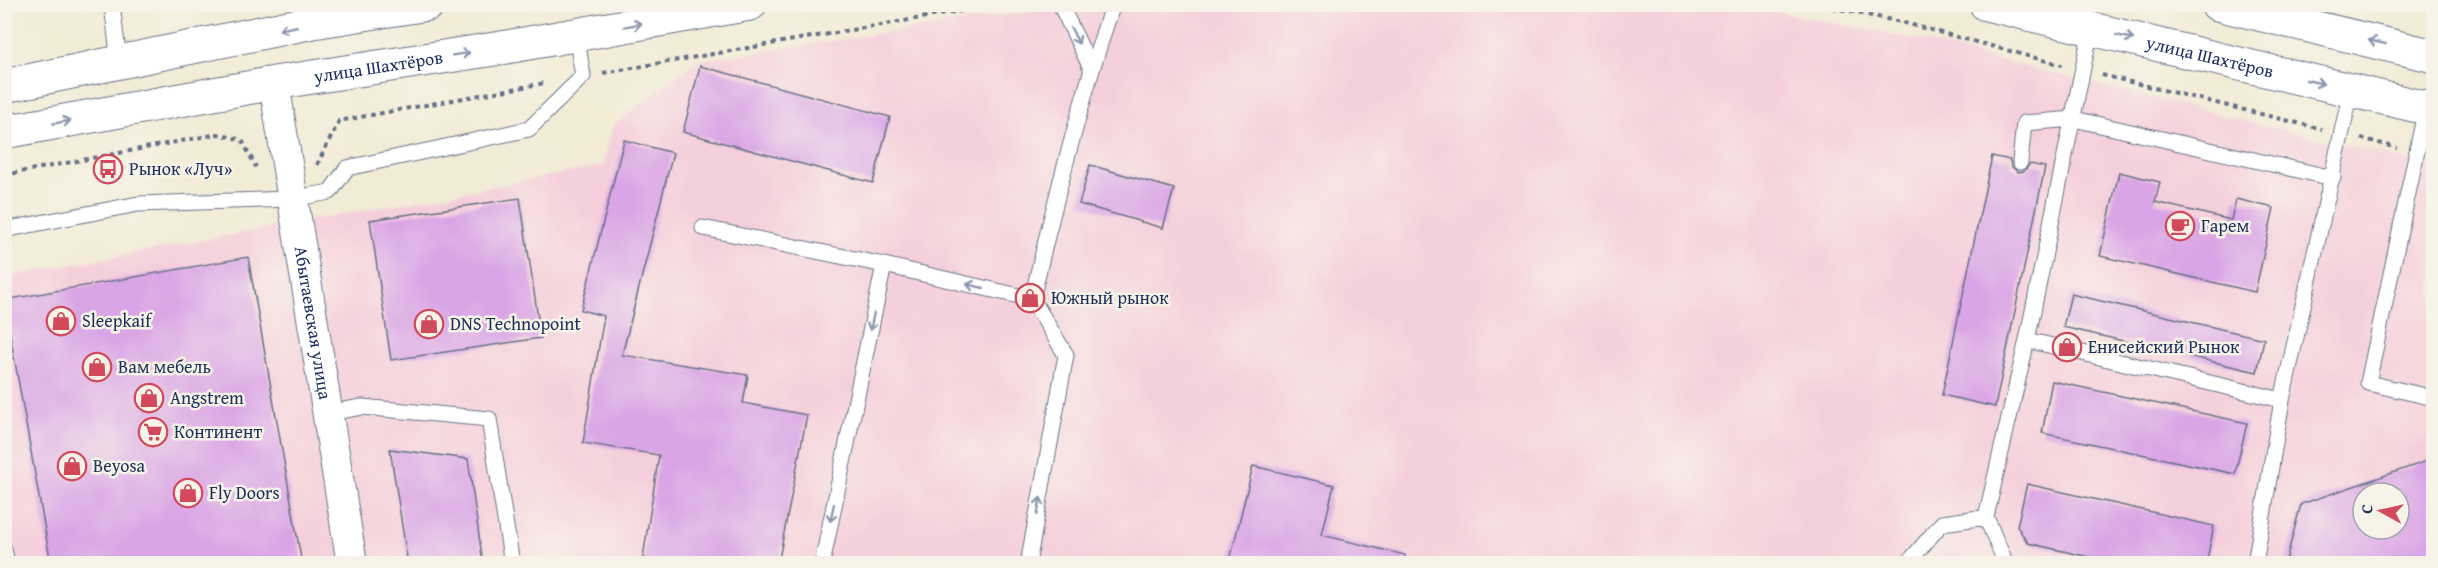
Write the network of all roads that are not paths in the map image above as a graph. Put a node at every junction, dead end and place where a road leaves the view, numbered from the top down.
1 (112, 4) edge
2 (428, 4) edge
3 (750, 4) edge
4 (1060, 4) edge
5 (1113, 4) edge
6 (1986, 4) edge
7 (2217, 4) edge
8 (2091, 29) junction
9 (576, 34) junction
10 (2433, 56) edge
11 (119, 62) junction
12 (1091, 68) junction
13 (274, 83) junction
14 (4, 86) edge
15 (2351, 91) junction
16 (2430, 109) edge
17 (2074, 119) junction
18 (4, 132) edge
19 (2020, 162) dead end
20 (2332, 178) junction
21 (291, 199) junction
22 (703, 228) dead end
23 (4, 230) edge
24 (884, 265) junction
25 (1032, 299) junction
26 (2027, 340) junction
27 (2433, 398) edge
28 (2282, 400) junction
29 (327, 412) junction
30 (1986, 517) junction
31 (4, 549) edge
32 (7, 564) edge
33 (352, 564) edge
34 (512, 564) edge
35 (822, 564) edge
36 (1028, 564) edge
37 (1907, 564) edge
38 (2006, 564) edge
39 (2255, 564) edge

1 - 11 lane
2 -> 11 main road
9 -> 3 main road, улица Шахтёров
4 -> 12 lane
5 - 12 lane
6 - 8 main road, улица Шахтёров
10 -> 7 main road
8 -> 15 main road, улица Шахтёров
8 - 17 lane
13 -> 9 main road, улица Шахтёров
9 - 21 lane
11 - 14 main road
12 - 25 lane
18 -> 13 main road, улица Шахтёров
13 - 21 street, Абытаевская улица
15 - 16 main road, улица Шахтёров
15 - 20 lane
16 - 27 lane
17 - 19 lane
17 - 20 lane
17 - 26 lane
20 - 28 lane
21 - 23 lane
21 - 29 street, Абытаевская улица
22 - 24 lane
25 -> 24 lane
24 -> 35 lane
36 -> 25 lane
26 - 28 lane
26 - 30 lane
28 - 39 lane
29 - 33 street, Абытаевская улица
29 - 34 lane
30 - 37 lane
30 - 38 lane
31 - 32 lane

